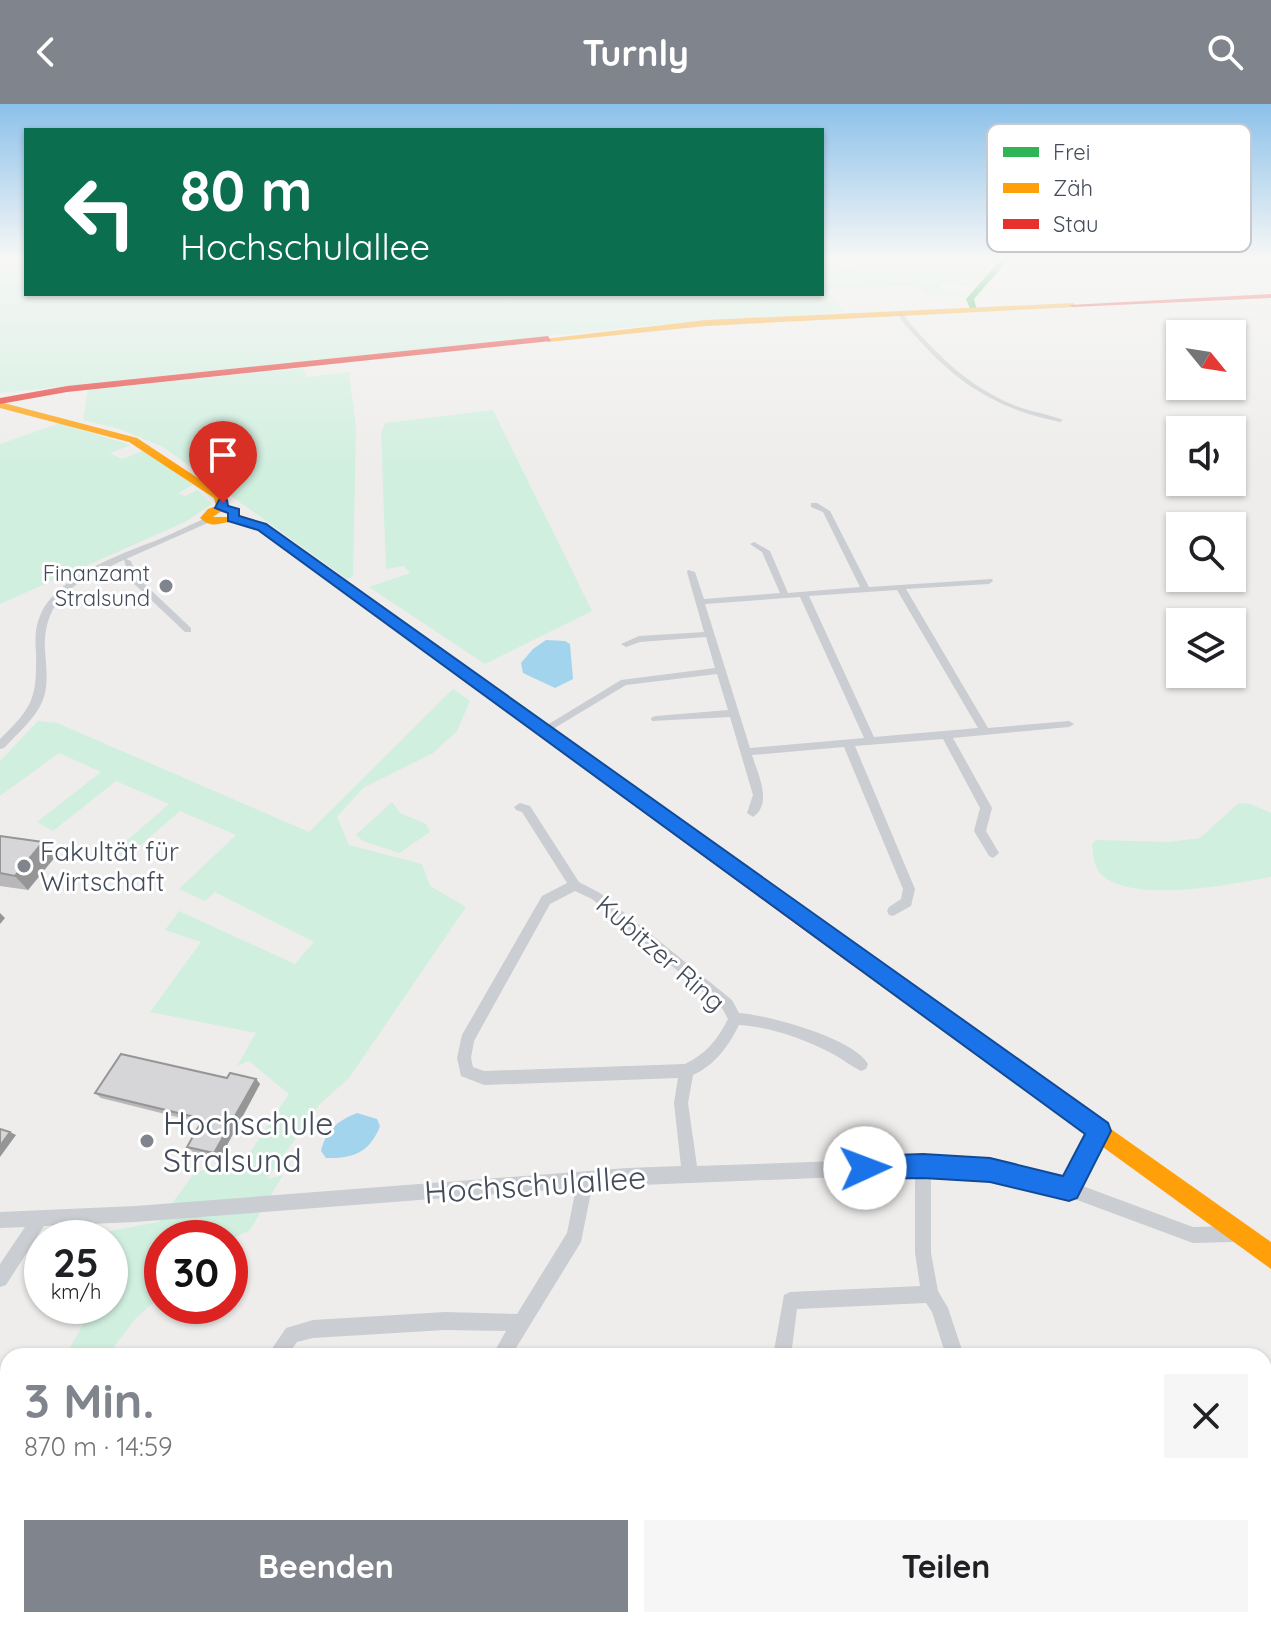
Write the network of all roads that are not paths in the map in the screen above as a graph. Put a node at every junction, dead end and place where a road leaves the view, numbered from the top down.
1 (646, 329) edge
2 (913, 329) edge
3 (38, 403) junction
4 (6, 404) edge
5 (1060, 420) dead end
6 (814, 505) dead end
7 (220, 516) junction
8 (754, 544) dead end
9 (127, 561) dead end
10 (691, 572) dead end
11 (989, 581) dead end
12 (900, 587) junction
13 (866, 590) junction
14 (803, 594) junction
15 (785, 595) junction
16 (700, 602) junction
17 (188, 630) dead end
18 (710, 634) junction
19 (626, 644) dead end
20 (719, 671) junction
21 (734, 713) junction
22 (656, 719) dead end
23 (1069, 724) dead end
24 (544, 730) junction
25 (985, 731) junction
26 (946, 735) junction
27 (870, 741) junction
28 (848, 743) junction
29 (0, 745) edge
30 (747, 752) junction
31 (520, 807) dead end
32 (753, 813) dead end
33 (993, 853) dead end
34 (575, 885) junction
35 (893, 911) dead end
36 (735, 1019) junction
37 (861, 1064) dead end
38 (686, 1071) junction
39 (1099, 1131) junction
40 (923, 1166) junction
41 (690, 1173) junction
42 (585, 1180) junction
43 (1069, 1189) junction
44 (41, 1217) junction
45 (0, 1220) edge
46 (1239, 1234) junction
47 (1271, 1257) edge
48 (0, 1279) edge
49 (930, 1294) junction
50 (521, 1323) junction
51 (282, 1348) edge
52 (506, 1348) edge
53 (783, 1348) edge
54 (952, 1348) edge

1 - 3 main road
2 - 5 street
3 - 4 main road
3 - 7 main road
6 - 13 street
7 - 24 main road
7 - 29 street
8 - 15 street
9 - 17 street
10 - 16 street
11 - 12 street
12 - 13 street
12 - 25 street
13 - 14 street
14 - 15 street
14 - 27 street
15 - 16 street
16 - 18 street
18 - 19 street
18 - 20 street
20 - 21 street
20 - 24 street
21 - 22 street
21 - 30 street
23 - 25 street
24 - 39 main road
25 - 26 street
26 - 27 street
26 - 33 street
27 - 28 street
28 - 30 street
28 - 35 street
30 - 32 street
31 - 34 street
34 - 36 street, Kubitzer Ring
34 - 38 street, Kubitzer Ring
36 - 37 street
36 - 38 street, Kubitzer Ring
38 - 41 street
39 - 43 street
39 - 46 main road
40 - 41 street, Hochschulallee
40 - 43 street, Hochschulallee
40 - 49 street
41 - 42 street, Hochschulallee
42 - 44 street, Hochschulallee
42 - 50 street
43 - 46 street, Hochschulallee
44 - 45 street, Hochschulallee
44 - 48 street
46 - 47 main road
49 - 53 street
49 - 54 street
50 - 51 street
50 - 52 street

